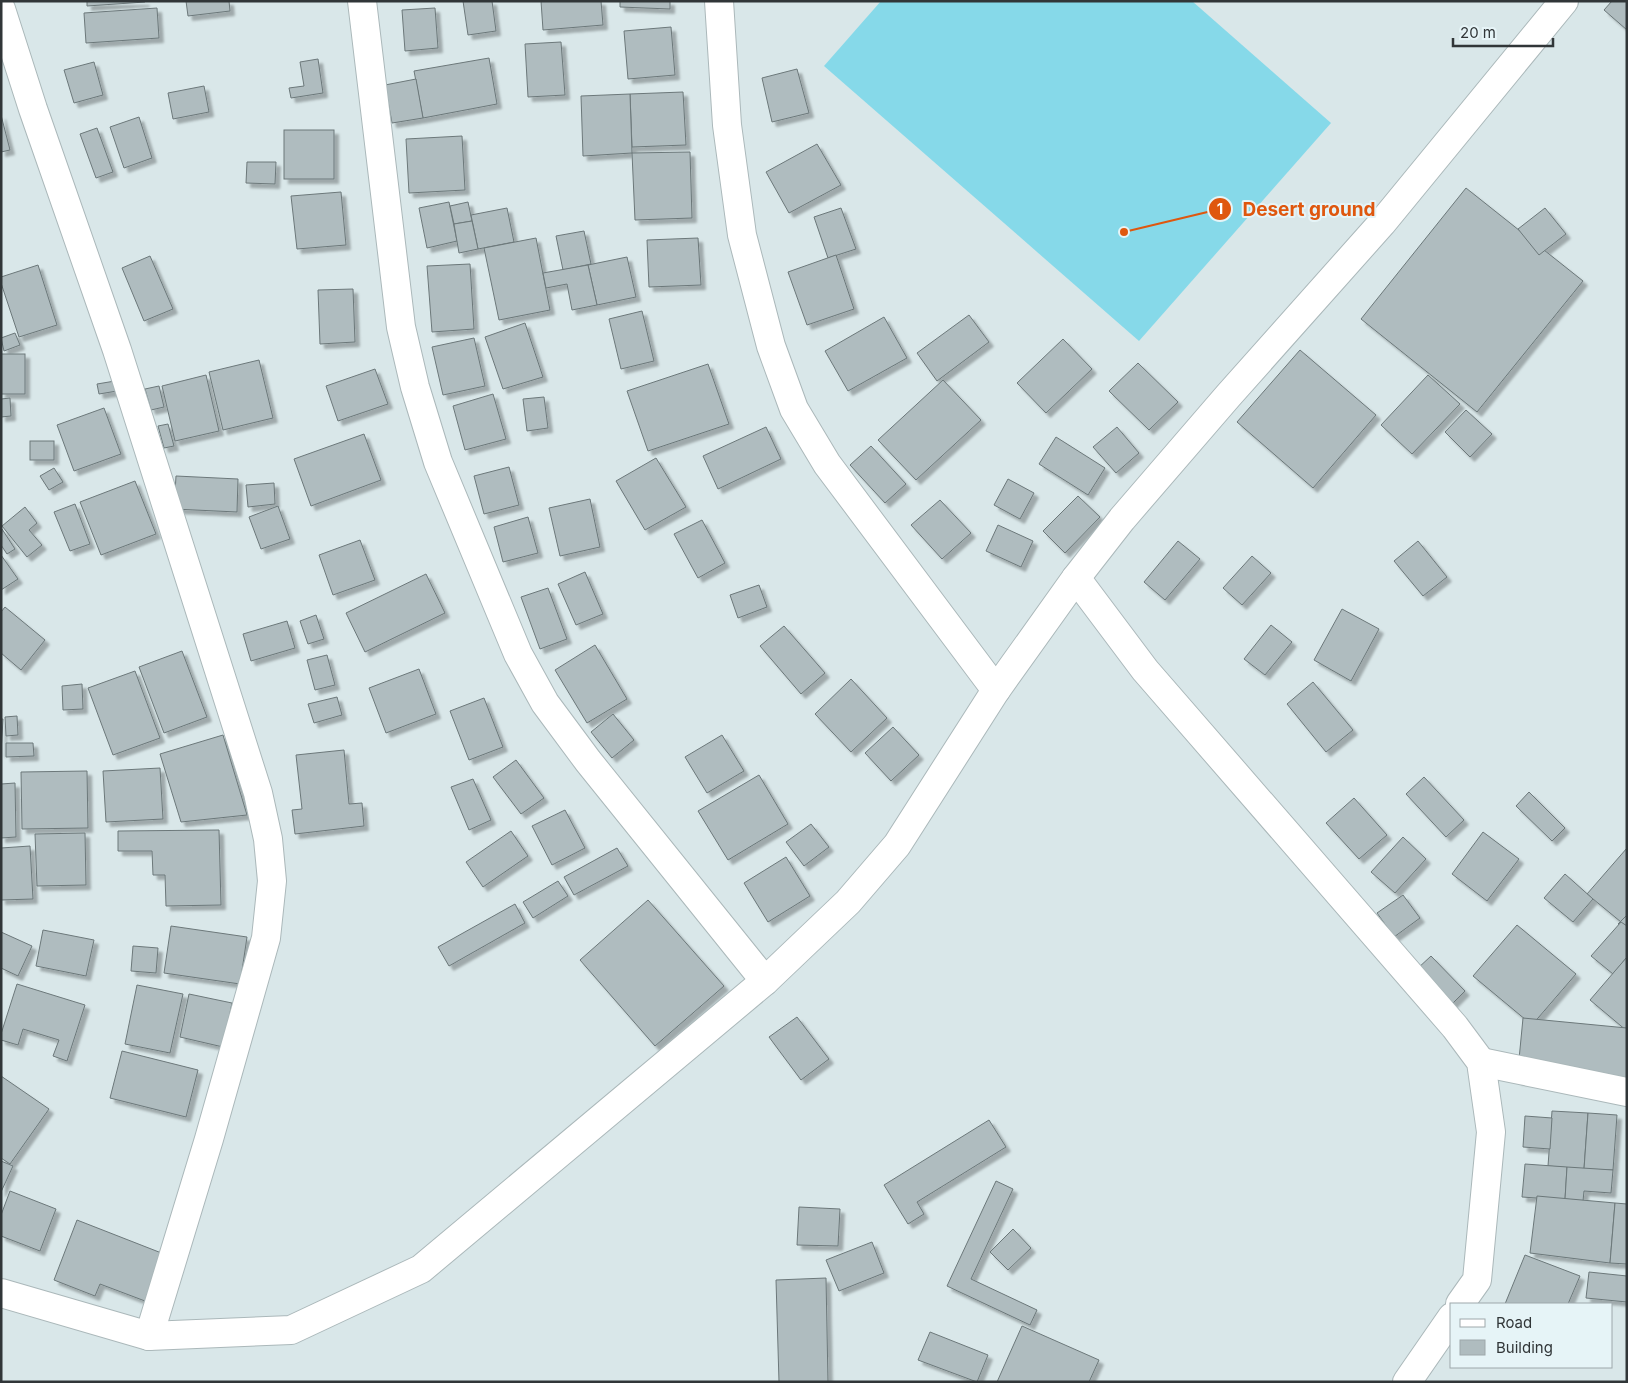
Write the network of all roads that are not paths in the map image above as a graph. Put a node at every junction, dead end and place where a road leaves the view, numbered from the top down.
1 (362, 1) edge
2 (719, 1) edge
3 (1564, 1) edge
4 (1, 9) edge
5 (1076, 578) junction
6 (996, 690) junction
7 (765, 981) junction
8 (1481, 1062) junction
9 (1627, 1092) edge
10 (1, 1293) edge
11 (1461, 1303) edge
12 (1450, 1320) edge
13 (149, 1336) junction
14 (1407, 1382) edge

1 - 7 street
2 - 6 street
3 - 5 street
4 - 13 street
5 - 6 street
5 - 8 street
6 - 7 street
7 - 13 street
8 - 9 street
8 - 11 street
10 - 13 street
12 - 14 street

